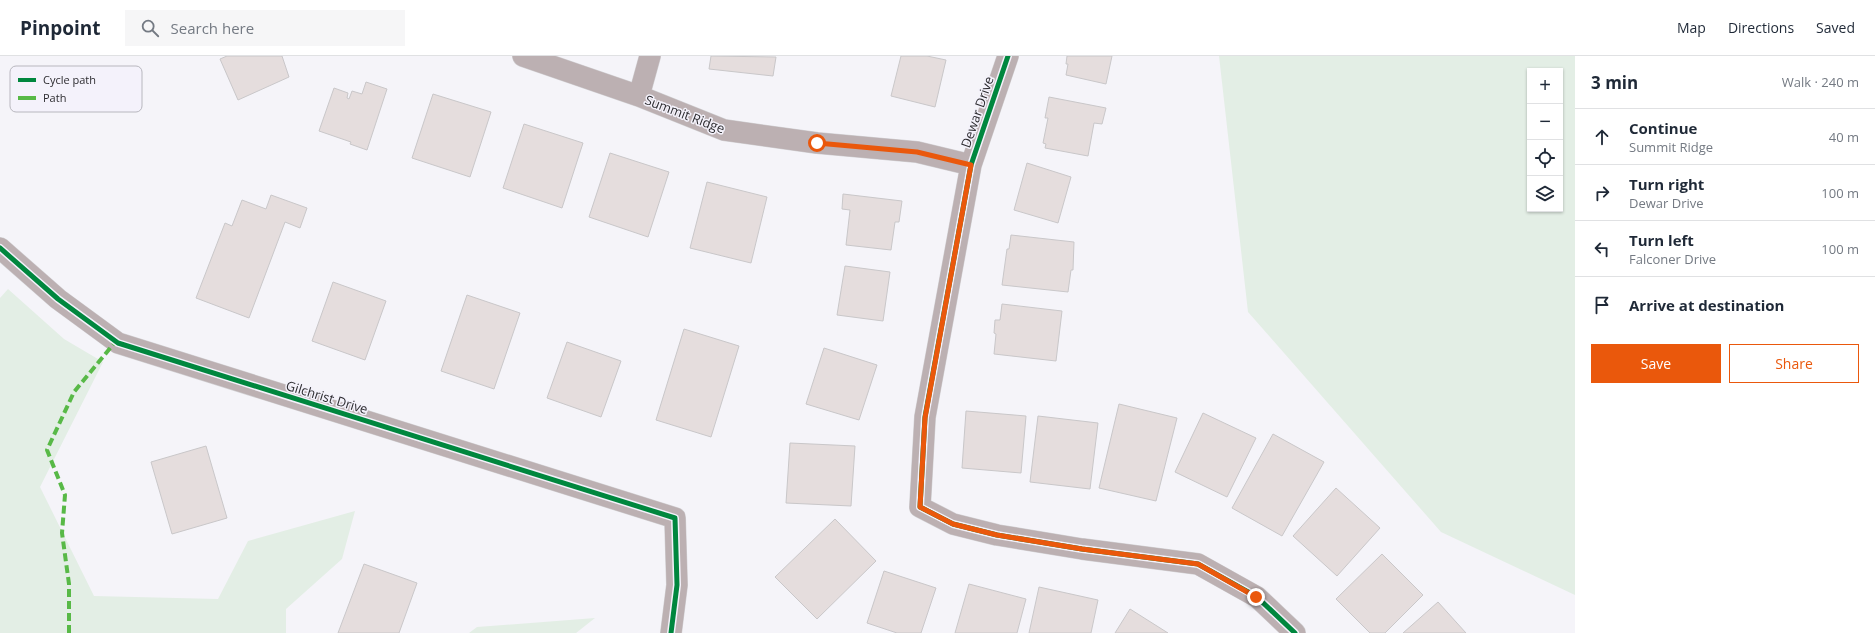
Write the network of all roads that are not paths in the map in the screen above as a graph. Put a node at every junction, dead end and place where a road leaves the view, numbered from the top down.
1 (523, 56) edge
2 (650, 56) edge
3 (1008, 56) edge
4 (639, 96) junction
5 (971, 165) junction
6 (0, 248) edge
7 (671, 633) edge
8 (1295, 633) edge

1 - 4 street, Summit Ridge
2 - 4 street
3 - 5 street, Dewar Drive
4 - 5 street, Summit Ridge
5 - 8 street, Dewar Drive
6 - 7 street, Gilchrist Drive

